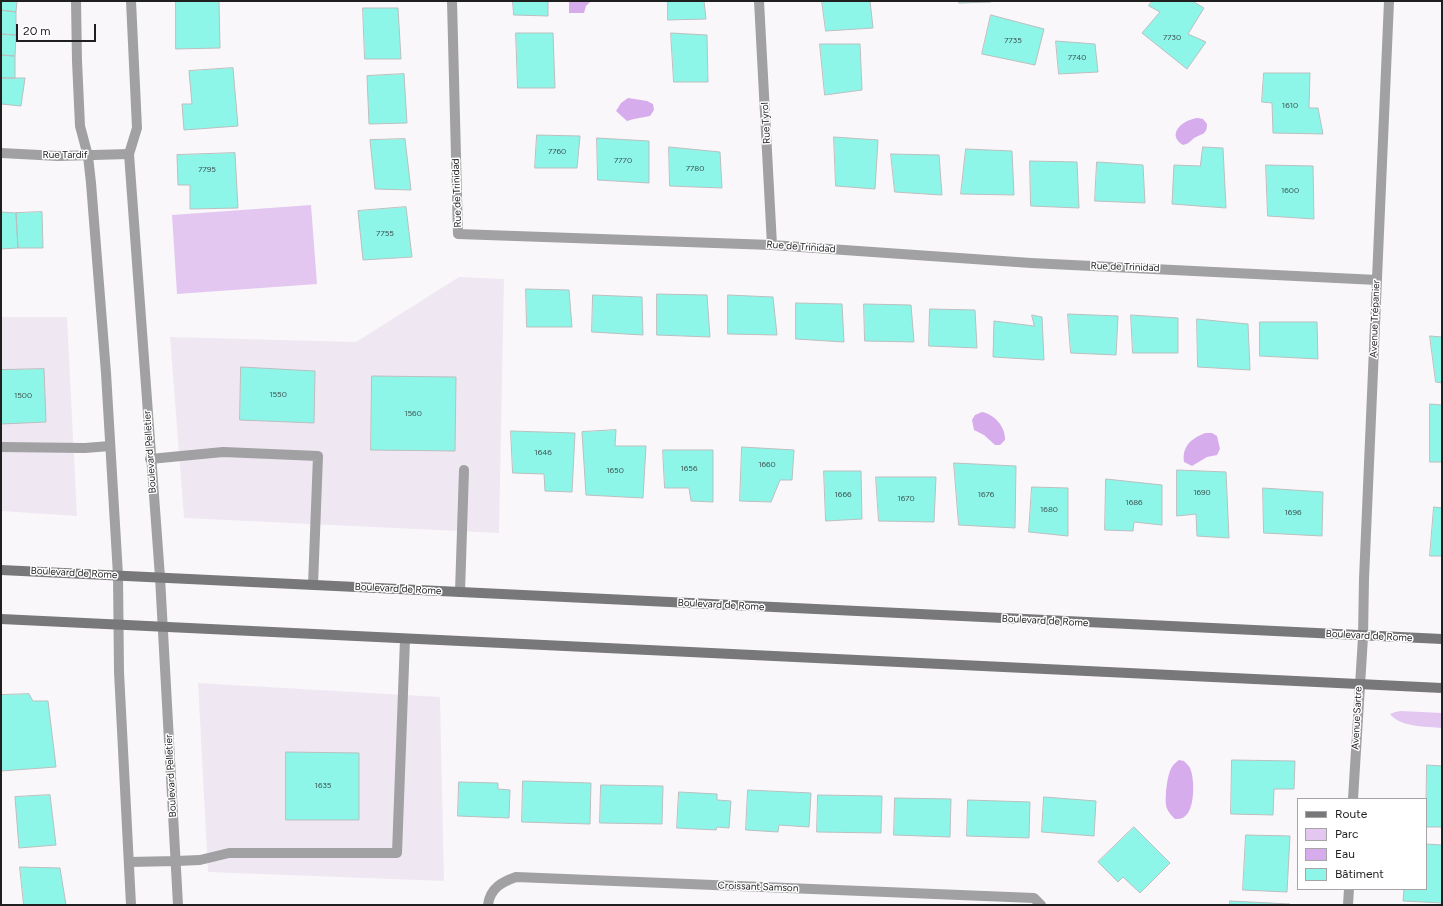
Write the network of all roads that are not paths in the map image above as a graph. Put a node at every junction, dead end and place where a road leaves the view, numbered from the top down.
1 (76, 1) edge
2 (131, 1) edge
3 (452, 1) edge
4 (759, 1) edge
5 (1389, 1) edge
6 (1, 154) edge
7 (129, 154) junction
8 (88, 156) junction
9 (772, 245) junction
10 (1377, 280) junction
11 (110, 446) junction
12 (1, 447) edge
13 (150, 459) junction
14 (464, 470) dead end
15 (1, 570) edge
16 (118, 575) junction
17 (160, 578) junction
18 (313, 585) junction
19 (460, 592) junction
20 (1, 619) edge
21 (118, 625) junction
22 (163, 628) junction
23 (1363, 636) junction
24 (405, 639) junction
25 (1442, 639) edge
26 (1359, 684) junction
27 (1442, 688) edge
28 (1353, 798) edge
29 (176, 861) junction
30 (129, 862) junction
31 (1349, 890) edge
32 (131, 905) edge
33 (178, 905) edge
34 (488, 905) edge
35 (1040, 905) edge
36 (1348, 905) edge

1 - 8 street
2 - 7 street, Boulevard Pelletier
3 - 9 street, Rue de Trinidad
4 - 9 street, Rue Tyrol
5 - 10 street, Avenue Trépanier
6 - 8 street, Rue Tardif
7 - 8 street, Rue Tardif
7 - 13 street, Boulevard Pelletier
8 - 11 street
9 - 10 street, Rue de Trinidad
10 - 23 street, Avenue Trépanier
11 - 12 street
11 - 16 street
13 - 17 street, Boulevard Pelletier
13 - 18 street
14 - 19 street
15 - 16 main road, Boulevard de Rome
16 - 17 main road, Boulevard de Rome
16 - 21 street
17 - 18 main road, Boulevard de Rome
17 - 22 street, Boulevard Pelletier
18 - 19 main road, Boulevard de Rome
19 - 23 main road, Boulevard de Rome
20 - 21 main road
21 - 22 main road
21 - 30 street
22 - 24 main road
22 - 29 street, Boulevard Pelletier
23 - 25 main road, Boulevard de Rome
23 - 26 street, Avenue Sartre
24 - 26 main road
24 - 29 street
26 - 27 main road
26 - 28 street, Avenue Sartre
29 - 30 street
29 - 33 street, Boulevard Pelletier
30 - 32 street
31 - 36 street
34 - 35 street, Croissant Samson

